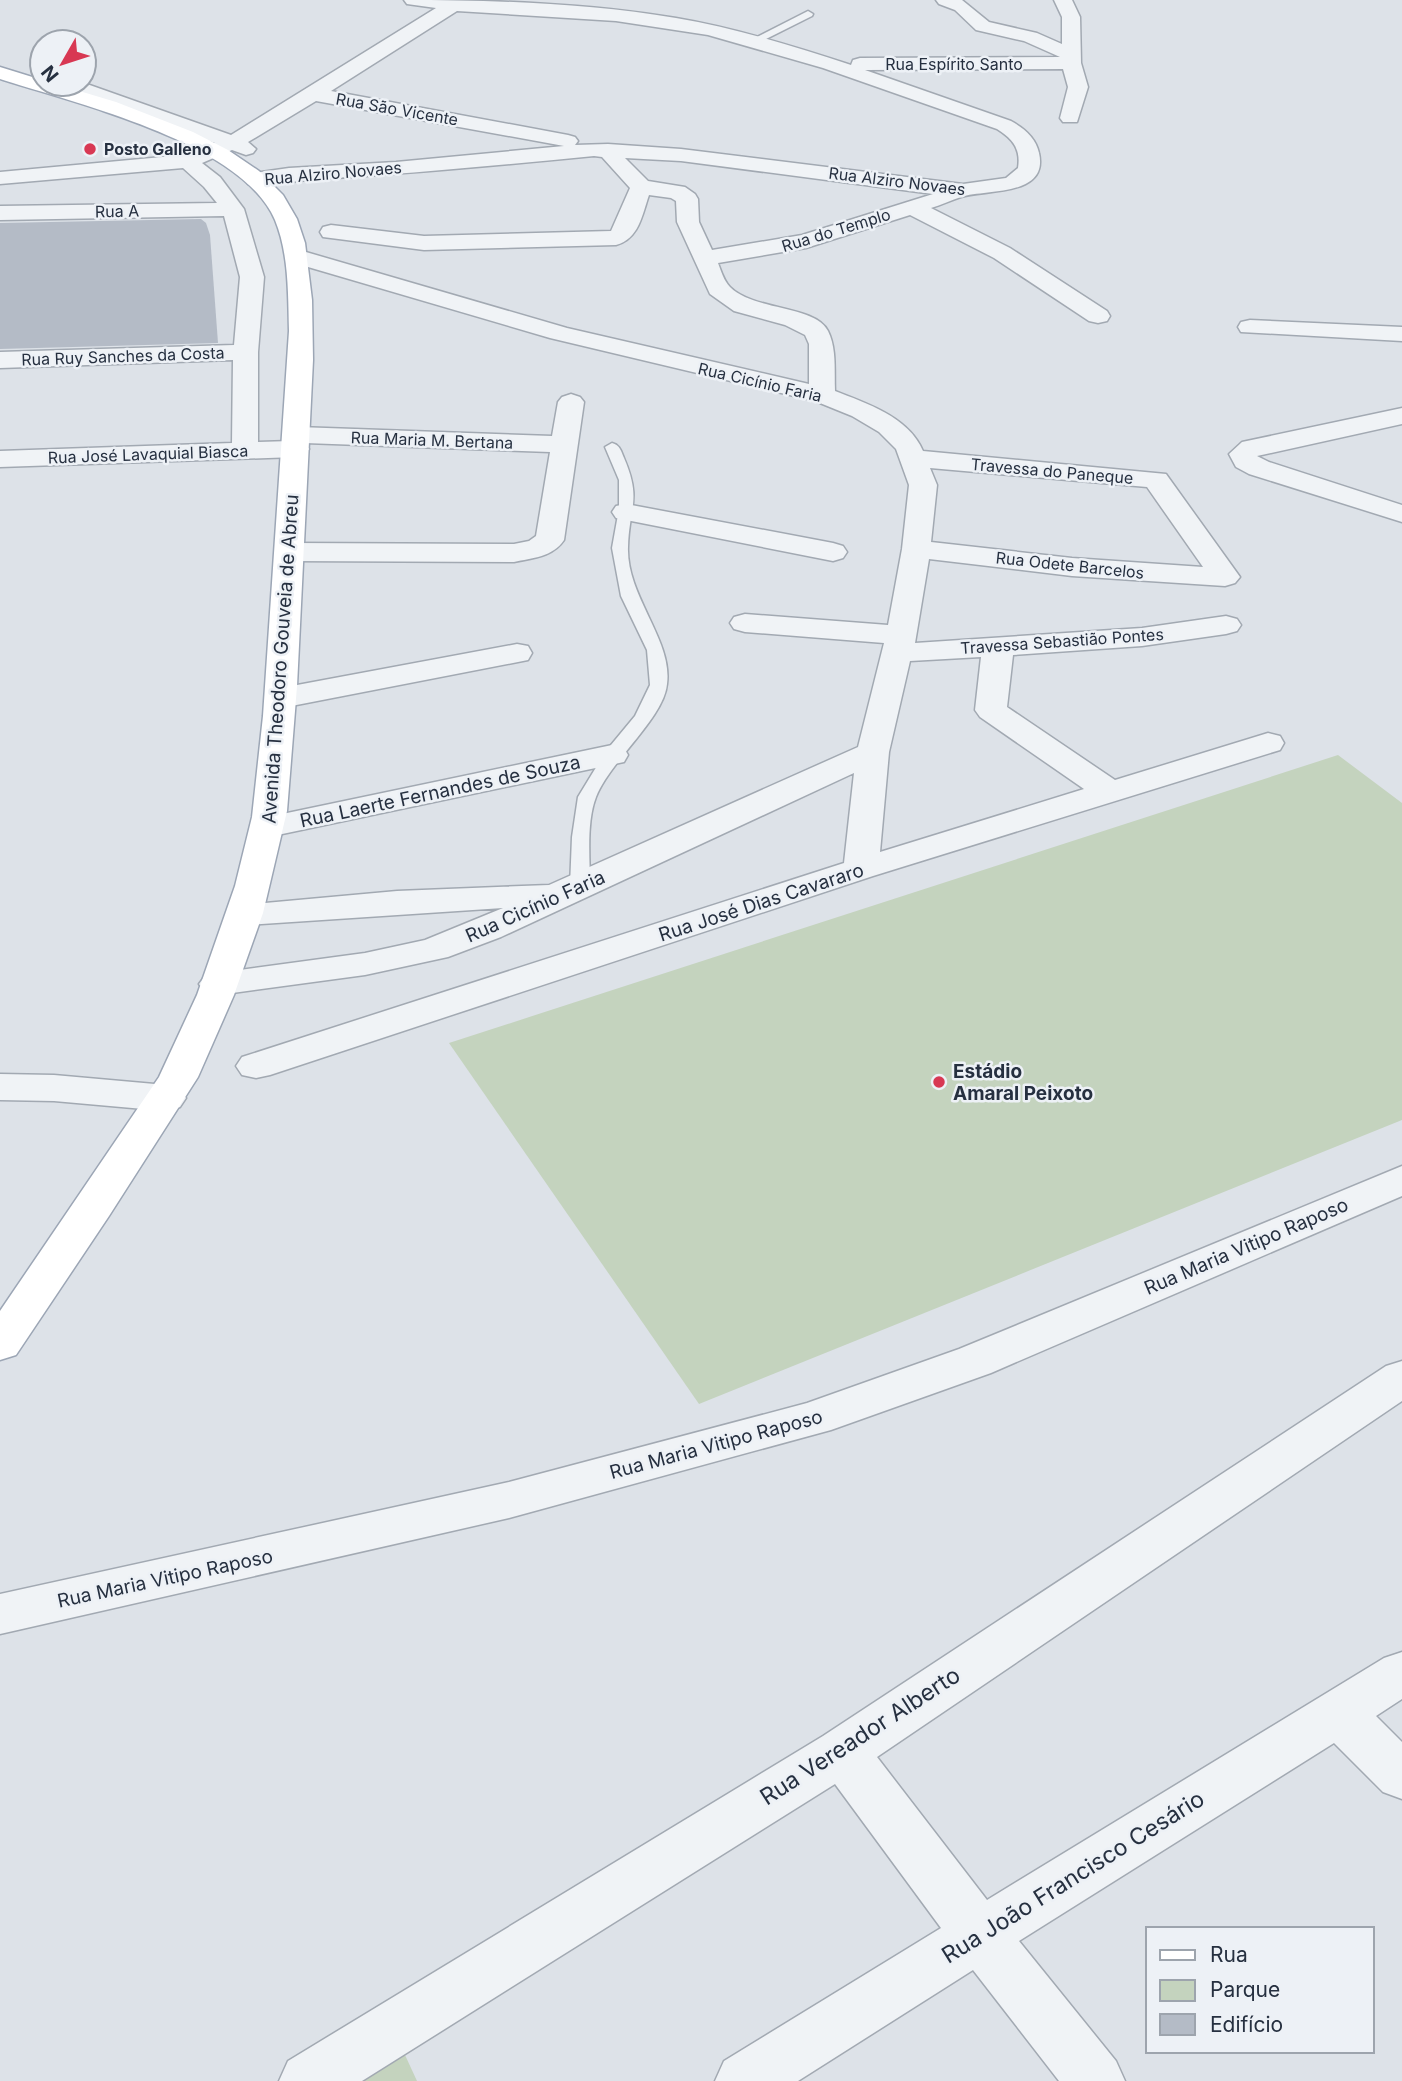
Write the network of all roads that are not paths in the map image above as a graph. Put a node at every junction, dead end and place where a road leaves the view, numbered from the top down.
1 (413, 0) edge
2 (945, 0) edge
3 (1063, 0) edge
4 (469, 5) edge
5 (542, 5) edge
6 (692, 8) dead end
7 (808, 14) dead end
8 (675, 23) junction
9 (756, 40) junction
10 (1071, 59) junction
11 (837, 65) junction
12 (0, 73) edge
13 (28, 81) edge
14 (98, 94) edge
15 (313, 94) junction
16 (81, 98) edge
17 (1070, 118) dead end
18 (224, 148) junction
19 (601, 150) junction
20 (188, 161) junction
21 (332, 173) junction
22 (289, 174) junction
23 (0, 178) edge
24 (256, 179) junction
25 (641, 187) junction
26 (964, 191) junction
27 (911, 206) junction
28 (233, 209) junction
29 (0, 213) edge
30 (332, 215) junction
31 (297, 249) junction
32 (706, 258) junction
33 (1098, 316) dead end
34 (1250, 327) dead end
35 (1402, 334) edge
36 (246, 352) junction
37 (0, 360) edge
38 (822, 395) junction
39 (571, 402) dead end
40 (1402, 416) edge
41 (297, 442) junction
42 (566, 445) junction
43 (612, 447) dead end
44 (244, 450) junction
45 (0, 458) edge
46 (913, 458) junction
47 (626, 512) junction
48 (788, 513) dead end
49 (1402, 514) edge
50 (781, 542) junction
51 (916, 549) junction
52 (291, 552) junction
53 (833, 552) dead end
54 (1225, 577) joint
55 (745, 623) dead end
56 (1226, 625) dead end
57 (899, 644) junction
58 (998, 647) junction
59 (517, 653) dead end
60 (281, 698) junction
61 (1268, 743) dead end
62 (873, 752) junction
63 (612, 755) junction
64 (1111, 792) junction
65 (268, 827) junction
66 (861, 869) junction
67 (569, 891) junction
68 (245, 914) junction
69 (218, 984) junction
70 (256, 1066) dead end
71 (0, 1087) edge
72 (166, 1098) junction
73 (1402, 1180) edge
74 (0, 1344) edge
75 (1402, 1378) edge
76 (0, 1614) edge
77 (1402, 1673) edge
78 (1339, 1714) junction
79 (842, 1752) junction
80 (1402, 1776) edge
81 (979, 1934) junction
82 (309, 2081) edge
83 (745, 2081) edge
84 (1095, 2081) edge

1 - 4 street, Rua Alziro Novaes
2 - 10 street
3 - 10 street
4 - 5 street, Rua Alziro Novaes
4 - 15 street
5 - 8 street, Rua Alziro Novaes
6 - 8 street
7 - 9 lane
8 - 9 street, Rua Alziro Novaes
9 - 11 street, Rua Alziro Novaes
10 - 11 street, Rua Espírito Santo
10 - 17 street
11 - 26 street, Rua Alziro Novaes
12 - 13 main road, Avenida Theodoro Gouveia de Abreu
14 - 18 street, Avenida Theodoro Gouveia de Abreu
15 - 18 street, Rua São Vicente
15 - 19 street, Rua São Vicente
16 - 18 main road, Avenida Theodoro Gouveia de Abreu
18 - 20 street, Rua São Vicente
18 - 22 street, Avenida Theodoro Gouveia de Abreu
18 - 24 main road, Avenida Theodoro Gouveia de Abreu
19 - 21 street, Rua Alziro Novaes
19 - 25 street
19 - 26 street, Rua Alziro Novaes
20 - 23 street, Rua São Vicente
20 - 28 street
21 - 22 street, Rua Alziro Novaes
21 - 30 street
22 - 24 street, Rua Alziro Novaes
24 - 31 main road, Avenida Theodoro Gouveia de Abreu
25 - 30 street
25 - 32 street
26 - 27 street, Rua do Templo
27 - 32 street, Rua do Templo
27 - 33 street
28 - 29 street, Rua A
28 - 36 street
30 - 31 street
31 - 38 street, Rua Cicínio Faria
31 - 41 main road, Avenida Theodoro Gouveia de Abreu
32 - 38 street
34 - 35 street
36 - 37 street, Rua Ruy Sanches da Costa
36 - 44 street
38 - 46 street, Rua Cicínio Faria
39 - 42 street
40 - 49 street
41 - 42 street, Rua Maria M. Bertana
41 - 44 street, Rua José Lavaquial Biasca
41 - 52 main road, Avenida Theodoro Gouveia de Abreu
42 - 52 street
43 - 47 lane
44 - 45 street, Rua José Lavaquial Biasca
46 - 51 street, Rua Cicínio Faria
46 - 54 street, Travessa do Paneque
47 - 50 street
47 - 63 lane
48 - 50 street
50 - 53 street
51 - 54 street, Rua Odete Barcelos
51 - 57 street, Rua Cicínio Faria
52 - 60 main road, Avenida Theodoro Gouveia de Abreu
55 - 57 street, Travessa Sebastião Pontes
56 - 58 street, Travessa Sebastião Pontes
57 - 58 street, Travessa Sebastião Pontes
57 - 62 street, Rua Cicínio Faria
58 - 64 street
59 - 60 street
60 - 65 main road, Avenida Theodoro Gouveia de Abreu
61 - 64 street, Rua José Dias Cavararo
62 - 66 street, Rua Cicínio Faria
62 - 67 street, Rua Cicínio Faria
63 - 65 street, Rua Laerte Fernandes de Souza
63 - 67 lane
64 - 66 street, Rua José Dias Cavararo
65 - 68 main road, Avenida Theodoro Gouveia de Abreu
66 - 70 street, Rua José Dias Cavararo
67 - 68 street
67 - 69 street, Rua Cicínio Faria
68 - 69 main road, Avenida Theodoro Gouveia de Abreu
69 - 72 main road, Avenida Theodoro Gouveia de Abreu
71 - 72 street
72 - 74 main road, Avenida Theodoro Gouveia de Abreu
73 - 76 street, Rua Maria Vitipo Raposo
75 - 79 street, Rua Vereador Alberto
77 - 78 street, Rua João Francisco Cesário
78 - 80 street
78 - 81 street, Rua João Francisco Cesário
79 - 81 street
79 - 82 street, Rua Vereador Alberto
81 - 83 street, Rua João Francisco Cesário
81 - 84 street

